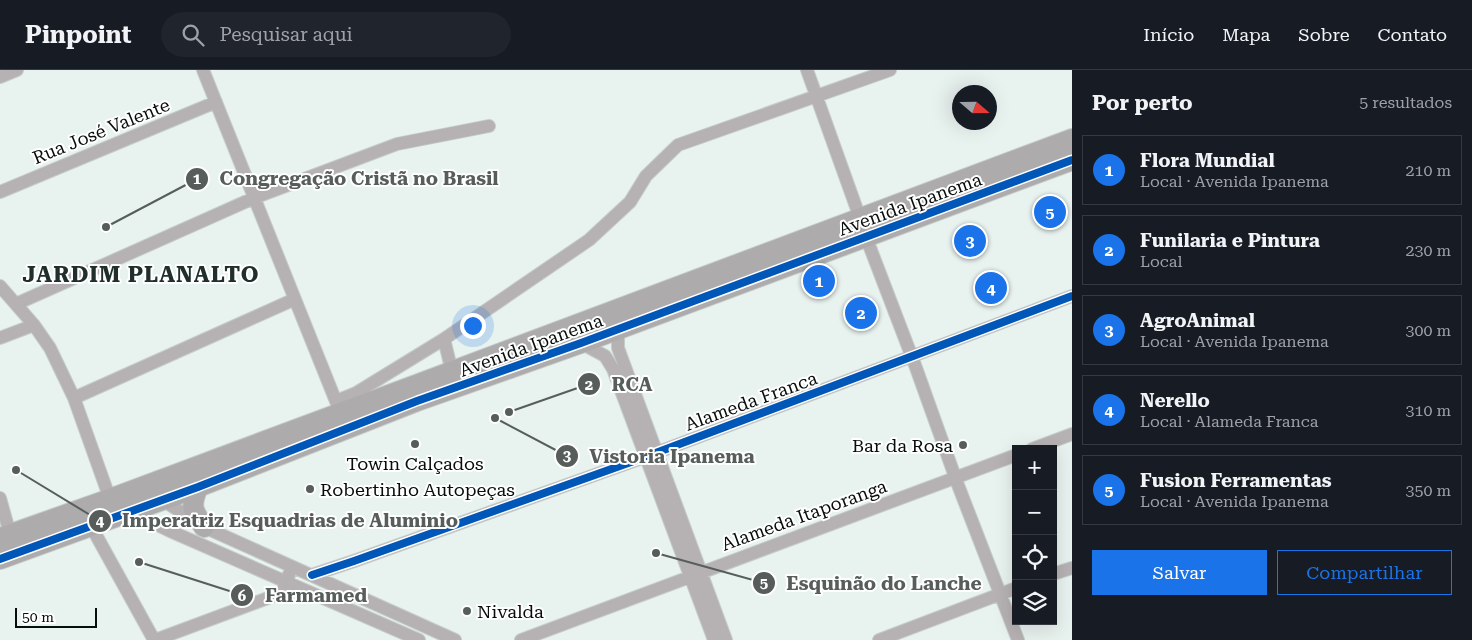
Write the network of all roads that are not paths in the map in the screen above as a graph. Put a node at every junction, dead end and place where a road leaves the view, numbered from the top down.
1 (17, 70) edge
2 (202, 70) edge
3 (807, 70) edge
4 (890, 70) edge
5 (0, 77) edge
6 (816, 96) junction
7 (216, 102) junction
8 (489, 126) dead end
9 (1072, 139) edge
10 (1072, 160) edge
11 (0, 192) edge
12 (254, 198) junction
13 (863, 228) junction
14 (0, 286) edge
15 (1072, 296) edge
16 (295, 299) junction
17 (16, 304) junction
18 (34, 325) junction
19 (624, 327) junction
20 (0, 338) edge
21 (444, 340) junction
22 (581, 343) junction
23 (912, 357) junction
24 (452, 372) junction
25 (74, 398) junction
26 (338, 407) junction
27 (1072, 434) edge
28 (1043, 445) edge
29 (651, 454) junction
30 (1012, 456) edge
31 (955, 477) junction
32 (141, 487) junction
33 (198, 487) junction
34 (0, 498) edge
35 (110, 499) junction
36 (162, 500) junction
37 (131, 512) junction
38 (91, 526) junction
39 (204, 527) junction
40 (5, 536) edge
41 (0, 559) edge
42 (354, 562) junction
43 (288, 564) junction
44 (1072, 568) edge
45 (1057, 573) edge
46 (695, 574) junction
47 (312, 575) junction
48 (288, 582) junction
49 (1012, 589) edge
50 (348, 591) junction
51 (1000, 593) junction
52 (154, 640) edge
53 (419, 640) edge
54 (455, 640) edge
55 (521, 640) edge
56 (714, 640) edge
57 (726, 640) edge
58 (879, 640) edge
59 (1018, 640) edge

1 - 5 street
2 - 7 street
3 - 6 street
4 - 6 street
6 - 13 street
6 - 21 street
7 - 11 street, Rua José Valente
7 - 12 street
8 - 12 street
9 - 13 main road, Avenida Ipanema
10 - 13 main road, Avenida Ipanema
12 - 16 street
12 - 17 street
13 - 19 main road, Avenida Ipanema
13 - 23 street
13 - 24 main road, Avenida Ipanema
14 - 17 street
15 - 23 street, Alameda Franca
16 - 25 street
16 - 26 street
17 - 18 street
18 - 20 street
18 - 25 street
19 - 22 main road, Avenida Ipanema
19 - 29 street
21 - 24 street
21 - 26 street
22 - 29 street
22 - 33 main road, Avenida Ipanema
23 - 29 street, Alameda Franca
23 - 31 street
24 - 26 main road, Avenida Ipanema
25 - 35 street
26 - 32 main road, Avenida Ipanema
27 - 28 street
29 - 42 street, Alameda Franca
29 - 46 street
30 - 31 street, Alameda Itaporanga
31 - 46 street, Alameda Itaporanga
31 - 51 street
32 - 35 main road, Avenida Ipanema
32 - 36 street
33 - 36 main road, Avenida Ipanema
33 - 39 main road
34 - 40 street
35 - 40 main road, Avenida Ipanema
36 - 37 main road, Avenida Ipanema
36 - 39 street
37 - 38 main road, Avenida Ipanema
37 - 48 street
38 - 41 main road, Avenida Ipanema
38 - 52 street
39 - 43 street
42 - 47 street, Alameda Franca
42 - 50 street
43 - 47 street
43 - 48 street
44 - 45 street
46 - 55 street, Alameda Itaporanga
46 - 56 street
46 - 57 street
47 - 50 street
48 - 52 street
48 - 53 street
49 - 51 street
50 - 54 street
51 - 58 street
51 - 59 street

